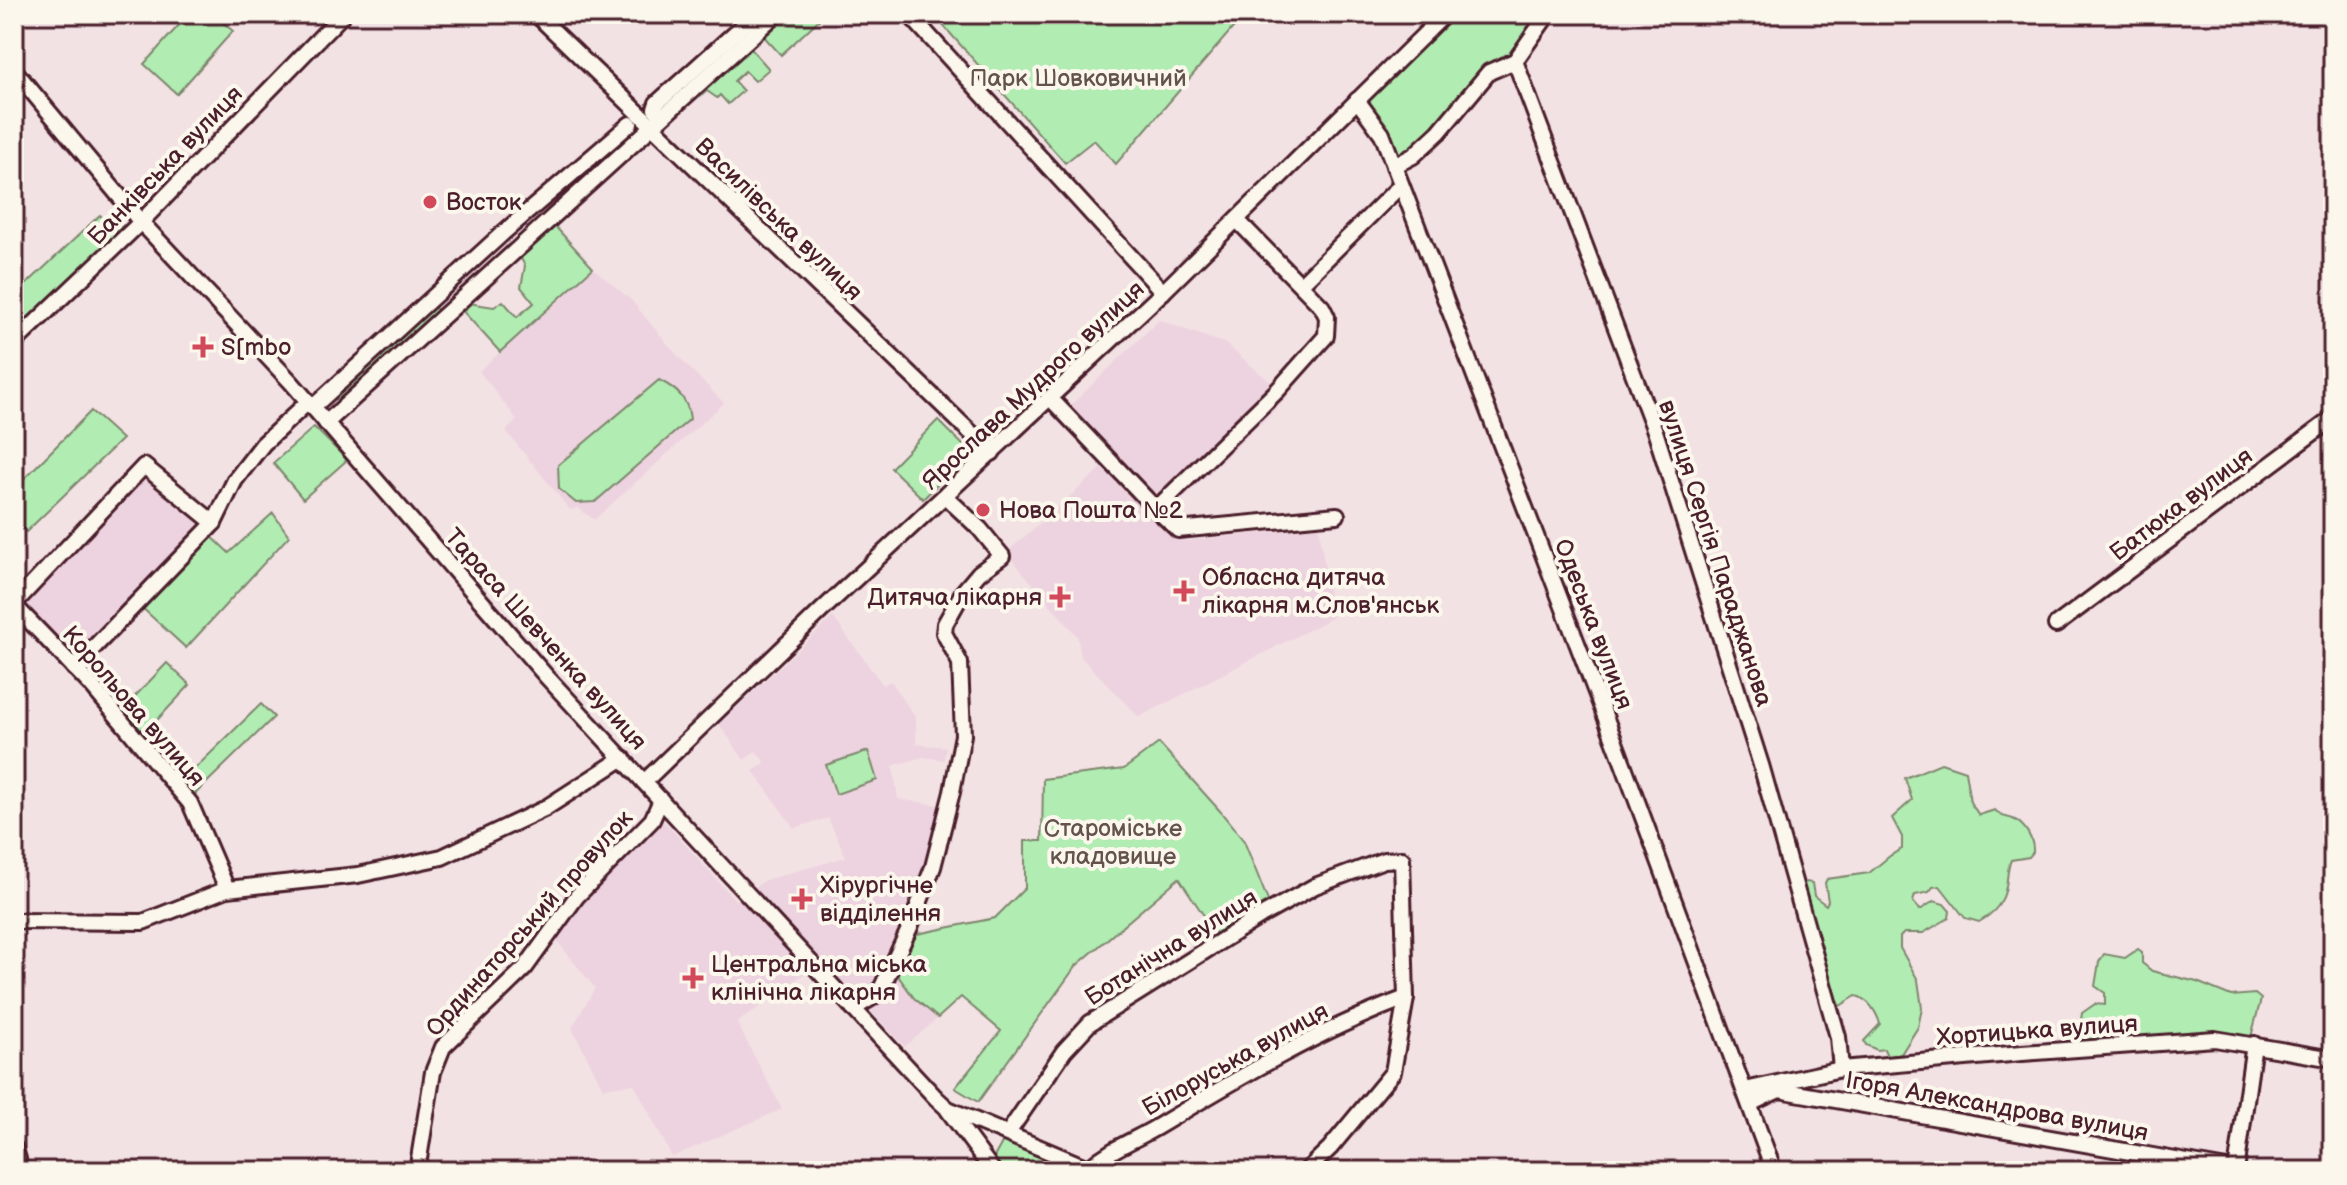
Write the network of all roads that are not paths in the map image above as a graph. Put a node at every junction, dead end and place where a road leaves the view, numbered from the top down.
1 (343, 14) edge
2 (536, 14) edge
3 (756, 14) edge
4 (909, 14) edge
5 (1445, 14) edge
6 (1548, 14) edge
7 (774, 15) edge
8 (727, 49) junction
9 (1515, 61) junction
10 (14, 70) edge
11 (1357, 100) junction
12 (657, 122) junction
13 (630, 124) dead end
14 (1394, 166) junction
15 (1401, 185) junction
16 (1237, 220) junction
17 (141, 222) junction
18 (1301, 284) junction
19 (1163, 292) junction
20 (14, 343) edge
21 (1051, 399) junction
22 (310, 404) junction
23 (2333, 418) edge
24 (326, 423) junction
25 (992, 453) junction
26 (946, 497) junction
27 (1156, 509) junction
28 (1337, 515) dead end
29 (214, 523) junction
30 (14, 605) edge
31 (2056, 625) dead end
32 (74, 668) junction
33 (623, 758) junction
34 (644, 782) junction
35 (661, 800) junction
36 (227, 889) junction
37 (14, 921) edge
38 (1406, 998) junction
39 (853, 1009) junction
40 (2254, 1044) junction
41 (2333, 1059) edge
42 (1841, 1069) junction
43 (1747, 1097) junction
44 (948, 1109) junction
45 (1008, 1133) junction
46 (14, 1147) edge
47 (1092, 1169) edge
48 (18, 1171) edge
49 (417, 1171) edge
50 (993, 1171) edge
51 (1306, 1171) edge
52 (1774, 1171) edge
53 (2237, 1171) edge

1 - 17 street, Банківська вулиця
2 - 12 street, Василівська вулиця
3 - 8 street
4 - 19 street
5 - 11 street, Ярослава Мудрого вулиця
6 - 9 street
7 - 8 street
8 - 12 street
9 - 14 street
9 - 42 street, вулиця Сергія Параджанова
10 - 17 street, Тараса Шевченка вулиця
11 - 14 street, Одеська вулиця
11 - 16 street, Ярослава Мудрого вулиця
12 - 24 street
12 - 25 street, Василівська вулиця
13 - 22 street
14 - 15 street, Одеська вулиця
15 - 18 street
15 - 43 street, Одеська вулиця
16 - 18 street
16 - 19 street, Ярослава Мудрого вулиця
17 - 20 street, Банківська вулиця
17 - 22 street, Тараса Шевченка вулиця
18 - 27 street
19 - 21 street, Ярослава Мудрого вулиця
21 - 25 street, Ярослава Мудрого вулиця
21 - 27 street
22 - 24 street, Тараса Шевченка вулиця
22 - 29 street
23 - 31 street, Батюка вулиця
24 - 33 street, Тараса Шевченка вулиця
25 - 26 street, Ярослава Мудрого вулиця
26 - 34 street, Ярослава Мудрого вулиця
26 - 39 street
27 - 28 street
29 - 30 street
29 - 32 street
30 - 32 street, Корольова вулиця
32 - 36 street, Корольова вулиця
33 - 34 street, Тараса Шевченка вулиця
33 - 36 street
34 - 35 street, Тараса Шевченка вулиця
35 - 39 street, Тараса Шевченка вулиця
35 - 49 street, Ординаторський провулок
36 - 37 street
38 - 45 street, Ботанічна вулиця
38 - 47 street, Білоруська вулиця
38 - 51 street
39 - 44 street, Тараса Шевченка вулиця
40 - 41 street, Хортицька вулиця
40 - 42 street, Хортицька вулиця
40 - 53 street
42 - 43 street, Хортицька вулиця
43 - 52 street, Одеська вулиця
43 - 53 street, Ігоря Александрова вулиця
44 - 45 street, Тараса Шевченка вулиця
44 - 50 street
45 - 47 street, Тараса Шевченка вулиця
46 - 48 street

